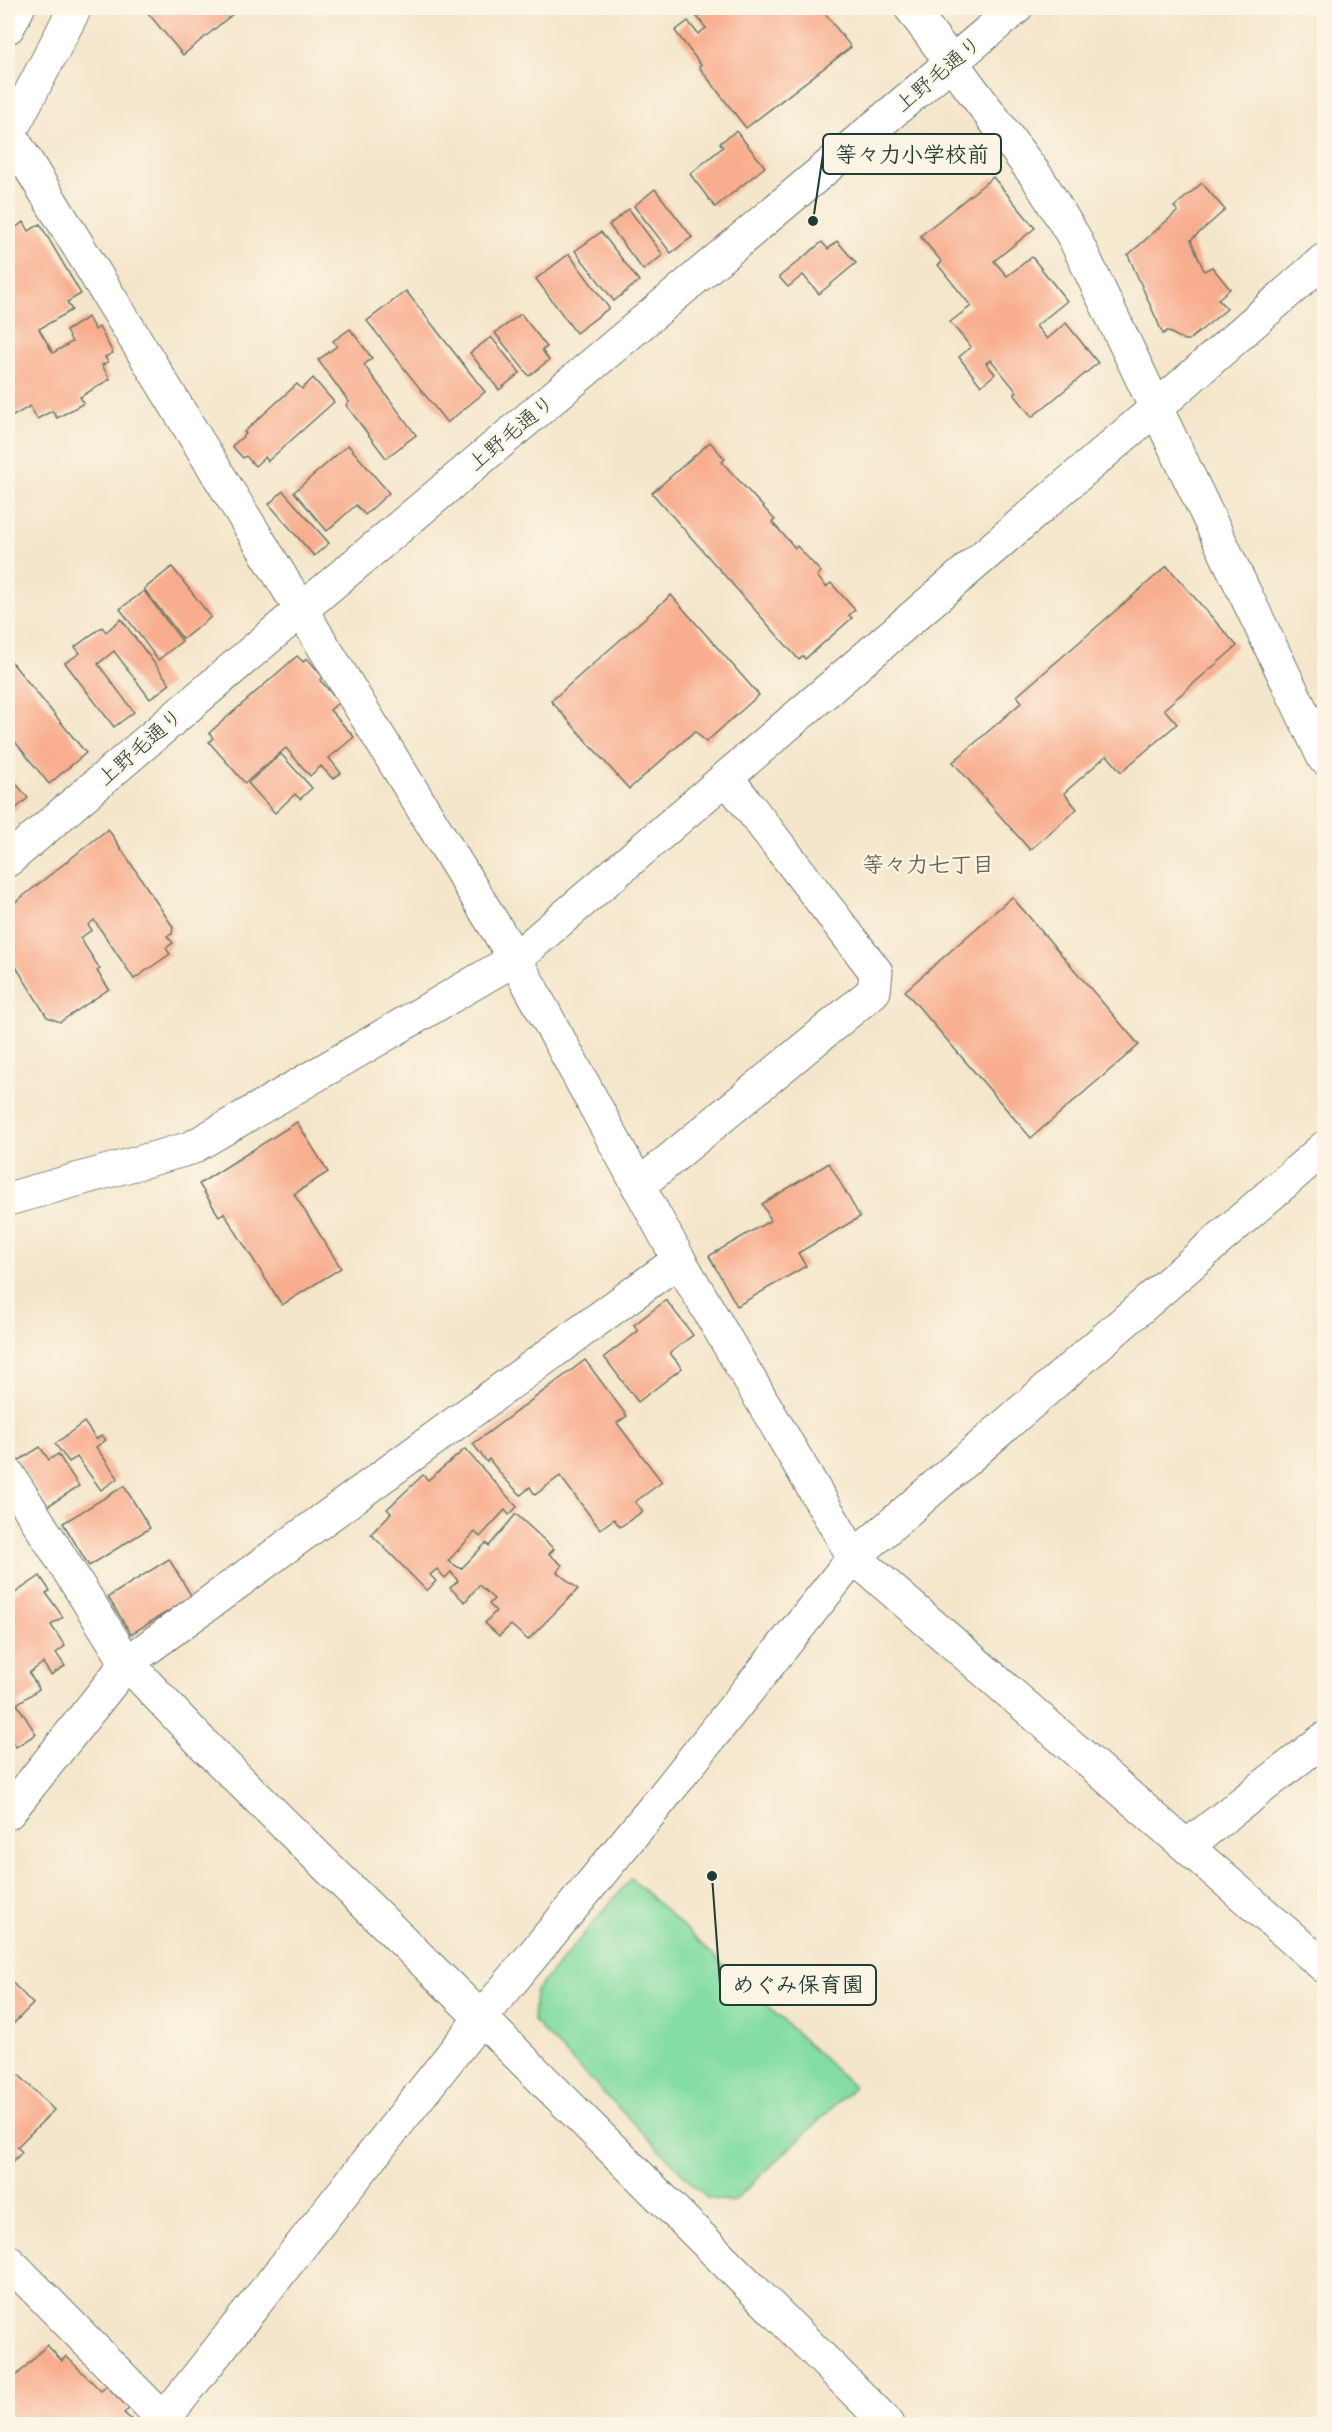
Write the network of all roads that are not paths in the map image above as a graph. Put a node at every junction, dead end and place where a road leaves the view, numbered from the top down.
1 (18, 8) edge
2 (75, 8) edge
3 (911, 8) edge
4 (1016, 8) edge
5 (8, 27) edge
6 (952, 62) junction
7 (8, 135) edge
8 (1324, 260) edge
9 (1156, 408) junction
10 (300, 610) junction
11 (1324, 758) edge
12 (727, 778) junction
13 (8, 860) edge
14 (515, 959) junction
15 (1324, 1148) edge
16 (638, 1186) junction
17 (8, 1199) edge
18 (679, 1260) junction
19 (8, 1474) edge
20 (854, 1557) junction
21 (127, 1663) junction
22 (1324, 1739) edge
23 (8, 1813) edge
24 (1187, 1846) junction
25 (1324, 1966) edge
26 (482, 2018) junction
27 (8, 2261) edge
28 (872, 2414) edge
29 (164, 2423) edge

1 - 5 street
2 - 7 street
3 - 6 street
4 - 6 street, 上野毛通り
6 - 9 street
6 - 10 street, 上野毛通り
7 - 10 street
8 - 9 street
9 - 11 street
9 - 12 street
10 - 13 street, 上野毛通り
10 - 14 street
12 - 14 street
12 - 16 street
14 - 16 street
14 - 17 street
15 - 20 street
16 - 18 street
18 - 20 street
18 - 21 street
19 - 21 street
20 - 24 street
20 - 26 street
21 - 23 street
21 - 26 street
22 - 24 street
24 - 25 street
26 - 28 street
26 - 29 street
27 - 29 street

